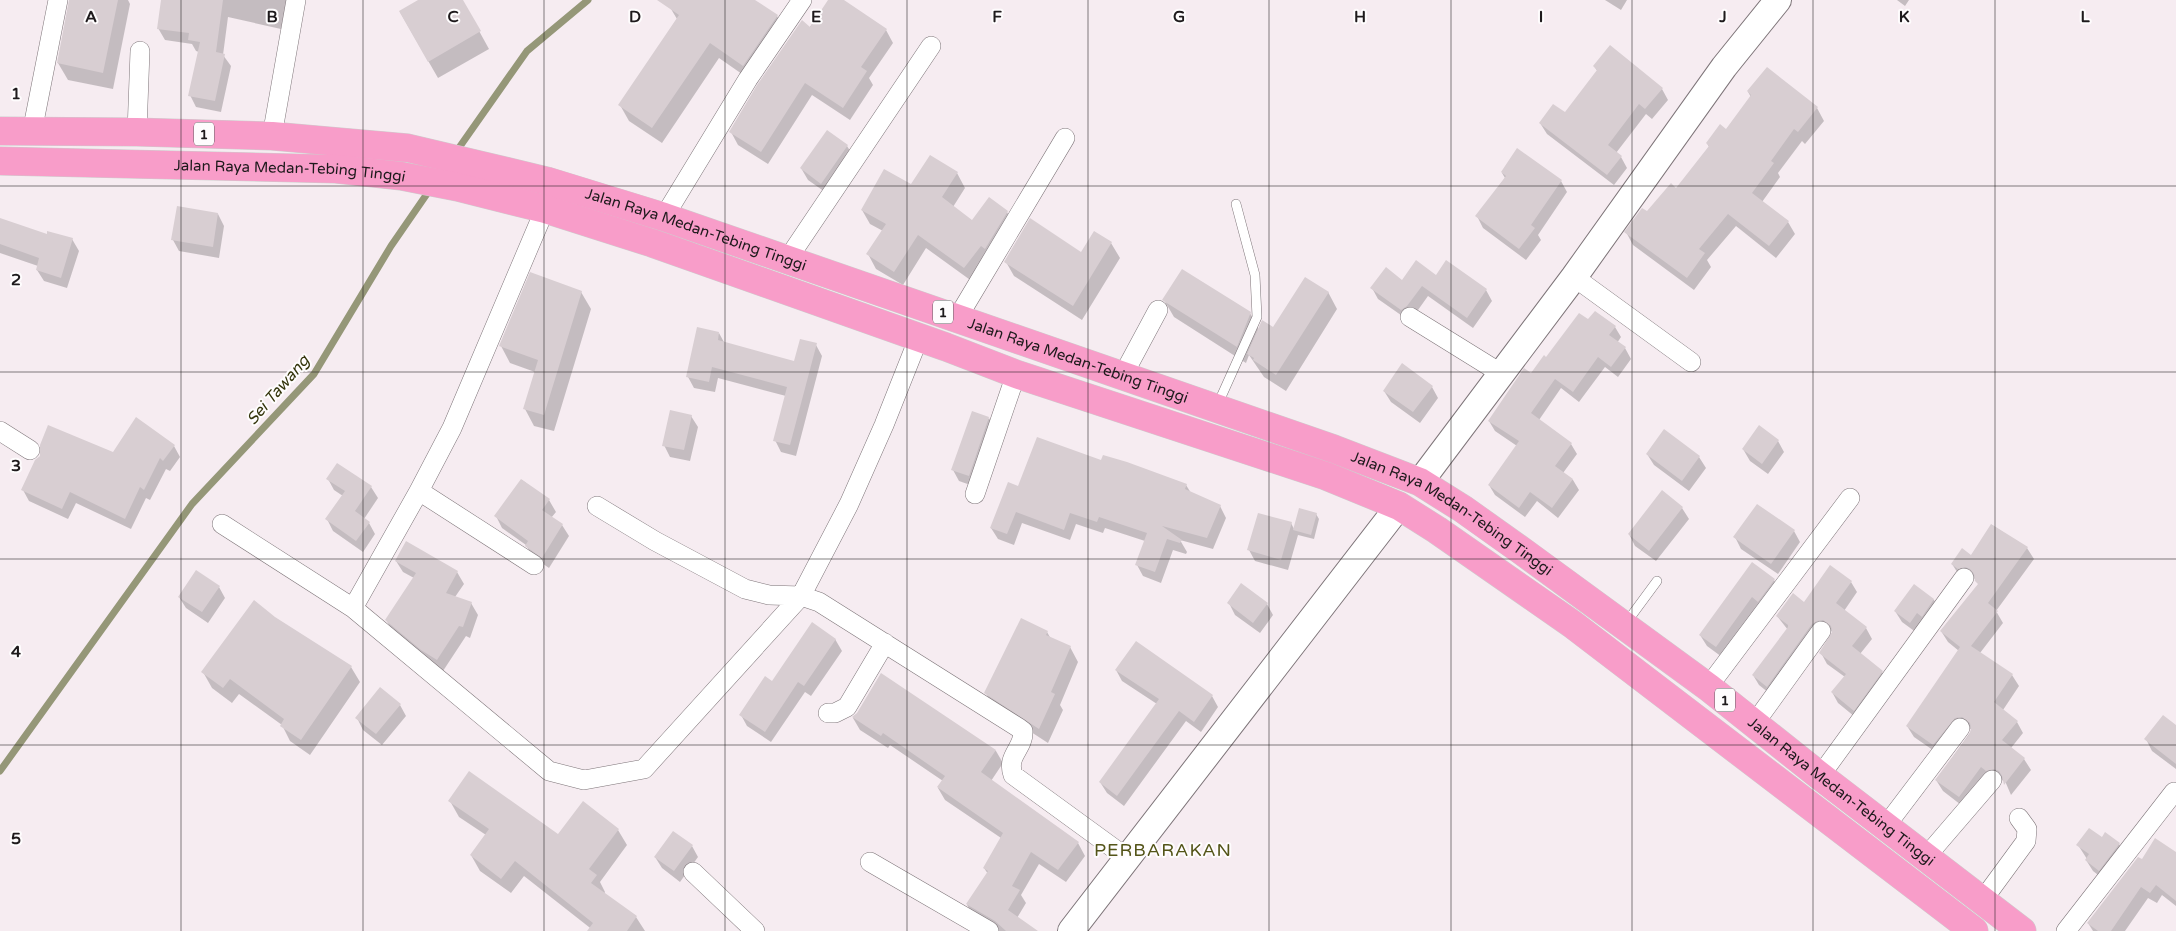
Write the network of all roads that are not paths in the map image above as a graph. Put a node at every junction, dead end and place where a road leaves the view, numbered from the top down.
1 (58, 0) edge
2 (296, 0) edge
3 (802, 0) edge
4 (1778, 0) edge
5 (931, 46) dead end
6 (140, 51) dead end
7 (0, 131) edge
8 (32, 132) junction
9 (137, 132) junction
10 (272, 136) junction
11 (1065, 138) dead end
12 (0, 161) edge
13 (1236, 204) dead end
14 (545, 209) junction
15 (664, 217) junction
16 (787, 260) junction
17 (1574, 277) junction
18 (1158, 310) dead end
19 (958, 317) junction
20 (1410, 317) dead end
21 (919, 338) junction
22 (946, 347) junction
23 (1691, 362) dead end
24 (1016, 374) junction
25 (1502, 374) junction
26 (1122, 377) junction
27 (1216, 409) junction
28 (0, 431) edge
29 (30, 450) dead end
30 (1420, 482) junction
31 (420, 491) junction
32 (975, 494) dead end
33 (1850, 498) dead end
34 (597, 506) dead end
35 (1399, 506) junction
36 (222, 524) dead end
37 (534, 565) dead end
38 (1964, 578) dead end
39 (1657, 580) dead end
40 (802, 596) junction
41 (353, 608) junction
42 (1624, 626) junction
43 (1821, 631) dead end
44 (885, 643) junction
45 (1708, 687) junction
46 (828, 713) dead end
47 (1754, 724) junction
48 (1960, 728) dead end
49 (1820, 776) junction
50 (1992, 780) dead end
51 (2174, 792) dead end
52 (2019, 818) dead end
53 (1885, 826) junction
54 (1127, 858) junction
55 (1925, 858) junction
56 (870, 862) dead end
57 (693, 872) dead end
58 (1982, 901) junction
59 (755, 931) edge
60 (989, 931) edge
61 (1071, 931) edge
62 (1974, 931) edge
63 (2022, 931) edge
64 (2066, 931) edge

1 - 8 street
2 - 10 street
3 - 15 street
4 - 17 street
5 - 16 street
6 - 9 street
7 - 8 highway, Jalan Raya Medan-Tebing Tinggi / 1
8 - 9 highway, Jalan Raya Medan-Tebing Tinggi / 1
9 - 10 highway, Jalan Raya Medan-Tebing Tinggi / 1
10 - 15 highway, Jalan Raya Medan-Tebing Tinggi / 1
11 - 19 street
12 - 14 highway, Jalan Raya Medan-Tebing Tinggi / 1
13 - 27 lane
14 - 21 highway, Jalan Raya Medan-Tebing Tinggi / 1
14 - 31 street
15 - 16 highway, Jalan Raya Medan-Tebing Tinggi / 1
16 - 19 highway, Jalan Raya Medan-Tebing Tinggi / 1
17 - 23 street
17 - 25 street
18 - 26 street
19 - 22 highway
19 - 26 highway, Jalan Raya Medan-Tebing Tinggi / 1
20 - 25 street
21 - 22 highway, Jalan Raya Medan-Tebing Tinggi / 1
21 - 40 street
22 - 24 highway, Jalan Raya Medan-Tebing Tinggi / 1
24 - 32 street
24 - 35 highway, Jalan Raya Medan-Tebing Tinggi / 1
25 - 30 street
26 - 27 highway, Jalan Raya Medan-Tebing Tinggi / 1
27 - 30 highway, Jalan Raya Medan-Tebing Tinggi / 1
28 - 29 street
30 - 42 highway, Jalan Raya Medan-Tebing Tinggi / 1
31 - 37 street
31 - 41 street
33 - 45 street
34 - 40 street
35 - 54 street
35 - 62 highway, Jalan Raya Medan-Tebing Tinggi / 1
36 - 41 street
38 - 49 street
39 - 42 lane
40 - 41 street
40 - 44 street
42 - 45 highway, Jalan Raya Medan-Tebing Tinggi / 1
43 - 47 street
44 - 46 street
44 - 54 street
45 - 47 highway, Jalan Raya Medan-Tebing Tinggi / 1
47 - 49 highway, Jalan Raya Medan-Tebing Tinggi / 1
48 - 53 street
49 - 53 highway, Jalan Raya Medan-Tebing Tinggi / 1
50 - 55 street
51 - 64 street
52 - 58 street
53 - 55 highway, Jalan Raya Medan-Tebing Tinggi / 1
54 - 61 street
55 - 58 highway, Jalan Raya Medan-Tebing Tinggi / 1
56 - 60 street
57 - 59 street
58 - 63 highway, Jalan Raya Medan-Tebing Tinggi / 1

